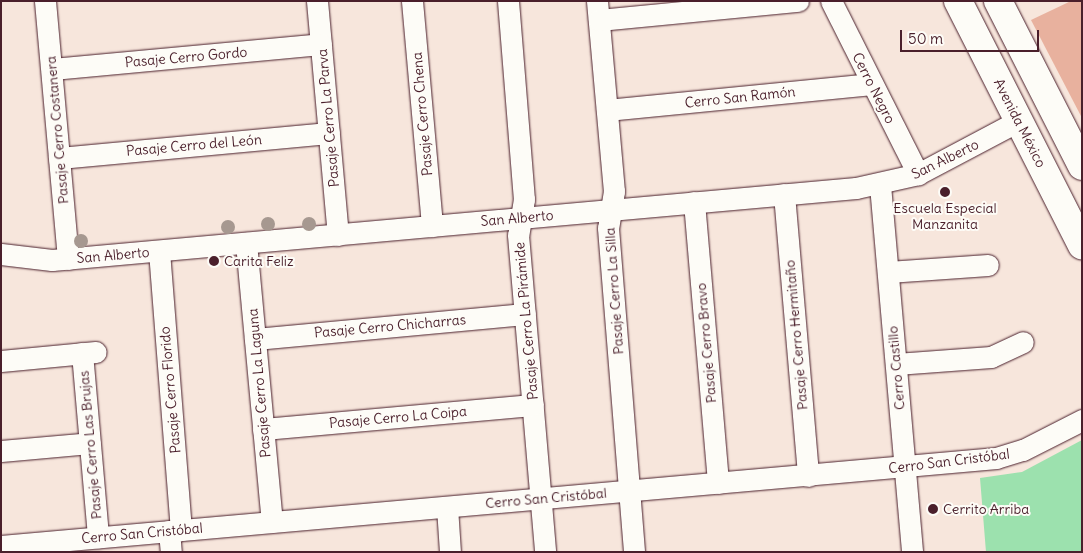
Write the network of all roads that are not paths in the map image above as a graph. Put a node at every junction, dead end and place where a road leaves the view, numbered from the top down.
1 (46, 1) edge
2 (317, 1) edge
3 (412, 1) edge
4 (508, 1) edge
5 (798, 1) edge
6 (831, 1) edge
7 (958, 1) edge
8 (998, 1) edge
9 (598, 11) edge
10 (321, 44) junction
11 (52, 69) junction
12 (872, 84) junction
13 (607, 110) junction
14 (1018, 121) junction
15 (329, 133) junction
16 (59, 158) junction
17 (1082, 166) edge
18 (918, 174) junction
19 (880, 184) junction
20 (784, 194) junction
21 (694, 202) junction
22 (611, 210) junction
23 (521, 218) junction
24 (432, 226) junction
25 (338, 235) junction
26 (246, 243) junction
27 (1082, 245) edge
28 (159, 251) junction
29 (1, 254) edge
30 (68, 258) junction
31 (988, 265) dead end
32 (888, 272) junction
33 (525, 314) junction
34 (255, 339) junction
35 (1023, 342) dead end
36 (1, 361) edge
37 (896, 364) junction
38 (533, 405) junction
39 (1082, 420) edge
40 (263, 429) junction
41 (90, 443) junction
42 (1, 451) edge
43 (904, 467) junction
44 (808, 476) junction
45 (718, 484) junction
46 (629, 491) junction
47 (540, 499) junction
48 (446, 507) junction
49 (272, 522) junction
50 (98, 537) junction
51 (174, 538) edge
52 (1, 546) edge
53 (450, 552) edge
54 (545, 552) edge
55 (634, 552) edge
56 (912, 552) edge

1 - 11 street, Pasaje Cerro Costanera
2 - 10 street, Pasaje Cerro La Parva
3 - 24 street, Pasaje Cerro Chena
4 - 23 street, Pasaje Cerro La Pirámide
5 - 9 street
6 - 12 street, Cerro Negro
7 - 14 main road, Avenida México
8 - 17 main road
9 - 13 street, Pasaje Cerro La Silla
10 - 11 street, Pasaje Cerro Gordo
10 - 15 street, Pasaje Cerro La Parva
11 - 16 street, Pasaje Cerro Costanera
12 - 13 street, Cerro San Ramón
12 - 18 street, Cerro Negro
13 - 22 street, Pasaje Cerro La Silla
14 - 18 street, San Alberto
14 - 27 main road, Avenida México
15 - 16 street, Pasaje Cerro del León
15 - 25 street, Pasaje Cerro La Parva
16 - 30 street, Pasaje Cerro Costanera
18 - 19 street, San Alberto
19 - 20 street, San Alberto
19 - 32 street, Cerro Castillo
20 - 21 street, San Alberto
20 - 44 street, Pasaje Cerro Hermitaño
21 - 22 street, San Alberto
21 - 45 street, Pasaje Cerro Bravo
22 - 23 street, San Alberto
22 - 46 street, Pasaje Cerro La Silla
23 - 24 street, San Alberto
23 - 33 street, Pasaje Cerro La Pirámide
24 - 25 street, San Alberto
25 - 26 street, San Alberto
26 - 28 street, San Alberto
26 - 34 street, Pasaje Cerro La Laguna
28 - 30 street, San Alberto
28 - 51 street, Pasaje Cerro Florido
29 - 30 street, San Alberto
31 - 32 street
32 - 37 street, Cerro Castillo
33 - 34 street, Pasaje Cerro Chicharras
33 - 38 street, Pasaje Cerro La Pirámide
34 - 40 street, Pasaje Cerro La Laguna
35 - 37 street
36 - 41 street, Pasaje Cerro Las Brujas
37 - 43 street, Cerro Castillo
38 - 40 street, Pasaje Cerro La Coipa
38 - 47 street, Pasaje Cerro La Pirámide
39 - 43 street, Cerro San Cristóbal
40 - 49 street, Pasaje Cerro La Laguna
41 - 42 street
41 - 50 street, Pasaje Cerro Las Brujas
43 - 44 street, Cerro San Cristóbal
43 - 56 street, Cerro Castillo
44 - 45 street, Cerro San Cristóbal
45 - 46 street, Cerro San Cristóbal
46 - 47 street, Cerro San Cristóbal
46 - 55 street, Pasaje Cerro La Silla
47 - 48 street, Cerro San Cristóbal
47 - 54 street, Pasaje Cerro La Pirámide
48 - 49 street, Cerro San Cristóbal
48 - 53 street
49 - 51 street, Cerro San Cristóbal
50 - 51 street, Cerro San Cristóbal
50 - 52 street, Cerro San Cristóbal

